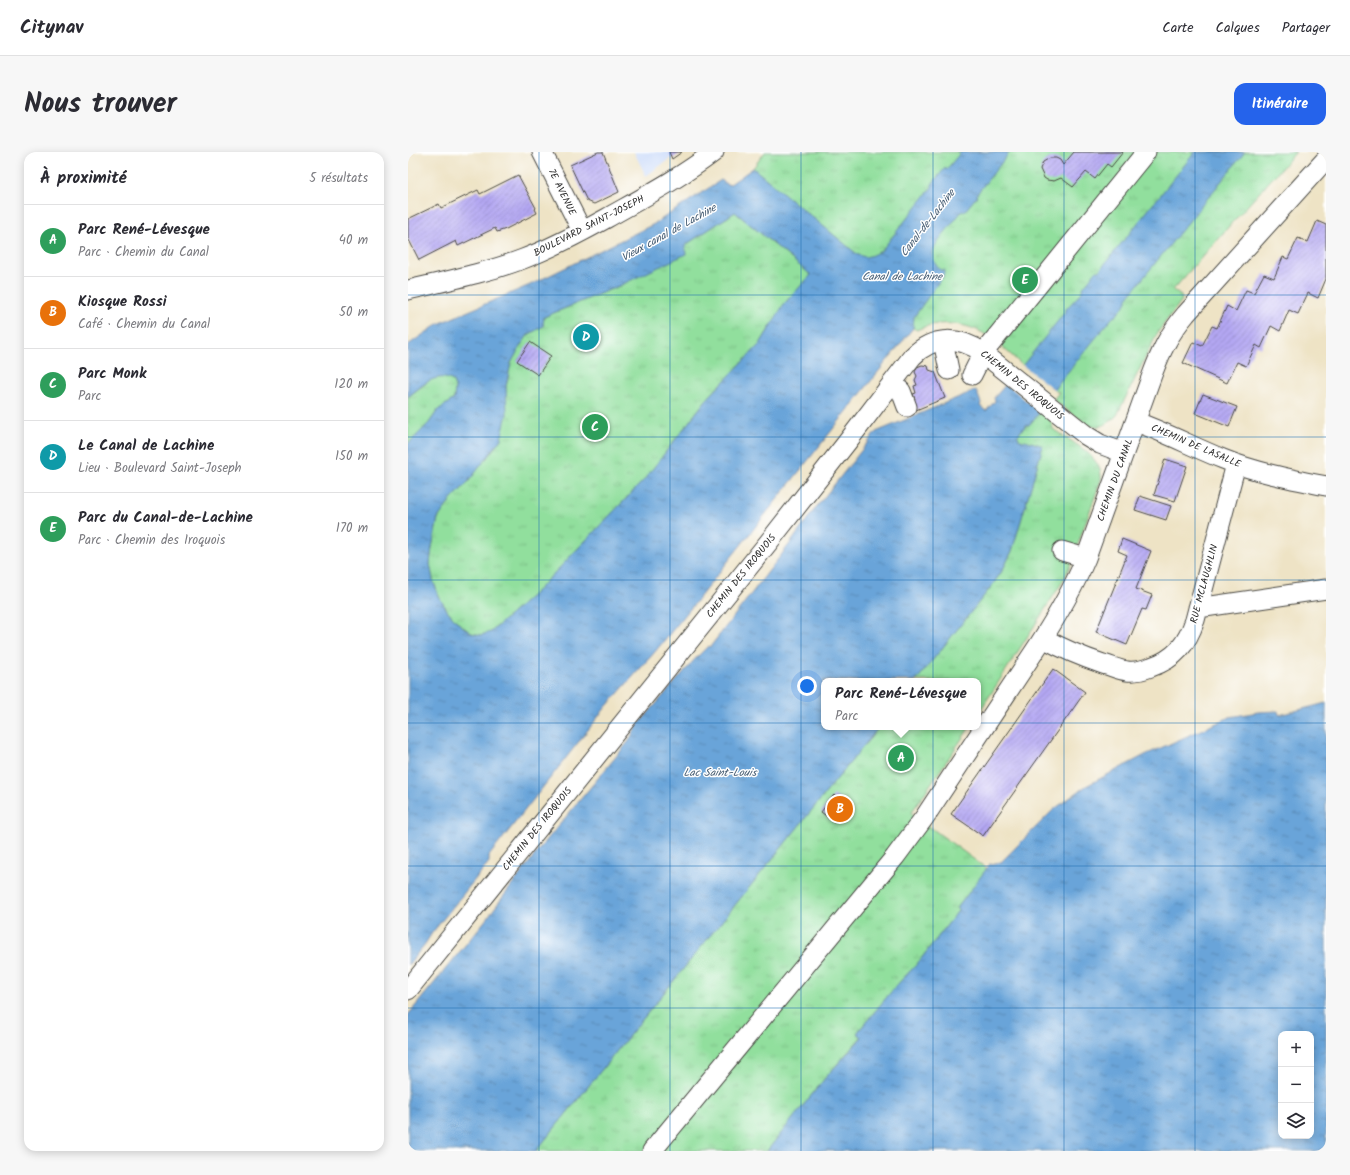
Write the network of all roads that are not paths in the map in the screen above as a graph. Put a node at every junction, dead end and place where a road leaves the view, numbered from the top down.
1 (542, 152) edge
2 (714, 152) edge
3 (1146, 152) edge
4 (1326, 159) edge
5 (582, 231) junction
6 (408, 290) edge
7 (943, 341) junction
8 (983, 354) junction
9 (949, 370) dead end
10 (972, 375) dead end
11 (887, 389) junction
12 (907, 407) dead end
13 (1136, 422) junction
14 (1124, 453) junction
15 (1236, 464) junction
16 (1326, 486) edge
17 (1062, 551) dead end
18 (1086, 558) junction
19 (1326, 589) edge
20 (1198, 608) junction
21 (1043, 638) junction
22 (985, 713) edge
23 (975, 730) edge
24 (408, 990) edge
25 (652, 1151) edge

1 - 5 street, 7E AVENUE
2 - 5 street, BOULEVARD SAINT-JOSEPH
3 - 8 street
4 - 13 street, CHEMIN DU CANAL
5 - 6 street, BOULEVARD SAINT-JOSEPH
7 - 8 street, CHEMIN DES IROQUOIS
7 - 9 street
7 - 11 street, CHEMIN DES IROQUOIS
8 - 10 street
8 - 14 street, CHEMIN DES IROQUOIS
11 - 12 street
11 - 24 street, CHEMIN DES IROQUOIS
13 - 14 street, CHEMIN DU CANAL
13 - 15 street, CHEMIN DE LASALLE
14 - 18 street, CHEMIN DU CANAL
15 - 16 street, CHEMIN DE LASALLE
15 - 20 street, RUE MCLAUGHLIN
17 - 18 street
18 - 21 street, CHEMIN DU CANAL
19 - 20 street
20 - 21 street, RUE MCLAUGHLIN
21 - 22 street, CHEMIN DU CANAL
23 - 25 street, CHEMIN DU CANAL

